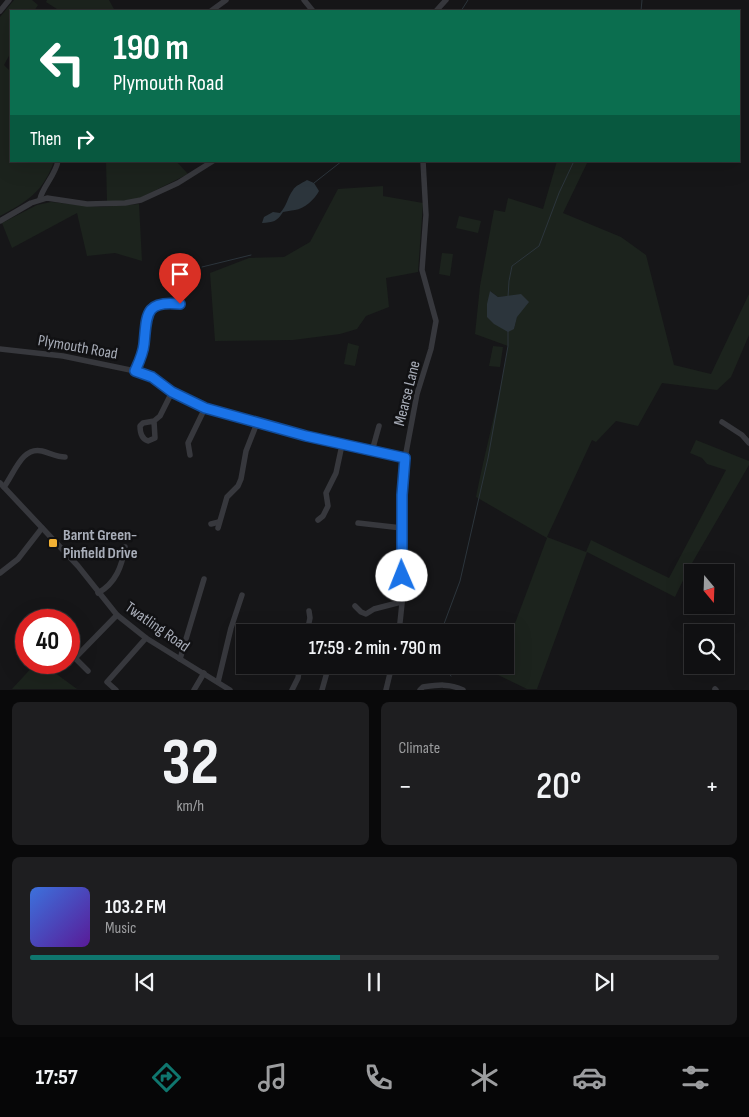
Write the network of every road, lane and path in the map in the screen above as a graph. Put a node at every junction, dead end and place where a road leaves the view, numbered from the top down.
1 (9, 0) edge
2 (226, 0) edge
3 (304, 0) edge
4 (446, 0) edge
5 (212, 10) edge
6 (312, 10) edge
7 (437, 10) edge
8 (0, 12) edge
9 (58, 162) edge
10 (211, 162) edge
11 (423, 162) edge
12 (40, 199) junction
13 (0, 221) edge
14 (180, 304) dead end
15 (0, 349) edge
16 (135, 371) junction
17 (172, 392) junction
18 (205, 408) junction
19 (154, 421) dead end
20 (722, 422) dead end
21 (257, 423) junction
22 (379, 426) dead end
23 (749, 443) edge
24 (342, 444) junction
25 (372, 451) junction
26 (190, 455) dead end
27 (65, 457) dead end
28 (405, 458) junction
29 (2, 485) edge
30 (318, 520) dead end
31 (358, 523) dead end
32 (211, 524) dead end
33 (42, 528) junction
34 (402, 528) junction
35 (125, 547) dead end
36 (0, 573) edge
37 (204, 579) dead end
38 (98, 593) junction
39 (242, 595) dead end
40 (401, 602) junction
41 (355, 606) dead end
42 (309, 611) dead end
43 (117, 615) junction
44 (309, 624) edge
45 (400, 624) edge
46 (146, 638) junction
47 (180, 659) junction
48 (88, 671) dead end
49 (204, 673) junction
50 (299, 674) edge
51 (326, 674) edge
52 (390, 674) edge
53 (218, 682) junction
54 (116, 690) edge
55 (194, 690) edge
56 (230, 690) edge
57 (292, 690) edge
58 (322, 690) edge
59 (386, 690) edge
60 (420, 690) edge
61 (463, 690) edge

1 - 8 street
2 - 5 street
3 - 6 street
4 - 7 street
9 - 12 street
10 - 12 street
11 - 28 street, Mearse Lane
12 - 13 street
14 - 16 street
15 - 16 street, Plymouth Road
16 - 17 street, Plymouth Road
17 - 18 street, Plymouth Road
17 - 19 street
18 - 21 street, Plymouth Road
18 - 26 street
20 - 23 street
21 - 24 street, Plymouth Road
21 - 32 street
22 - 25 street
24 - 25 street, Plymouth Road
24 - 30 street
25 - 28 street, Plymouth Road
27 - 29 street
28 - 34 street, Mearse Lane
29 - 33 street, Twatling Road
31 - 34 street
33 - 36 street
33 - 38 street, Twatling Road
34 - 40 street, Mearse Lane
35 - 38 street
37 - 47 street
38 - 43 street, Twatling Road
39 - 53 street
40 - 41 street
40 - 45 street, Mearse Lane
42 - 44 street
43 - 46 street, Twatling Road
43 - 48 street
46 - 47 street, Twatling Road
46 - 54 street
47 - 49 street, Twatling Road
49 - 53 street, Twatling Road
49 - 55 street
50 - 57 street
51 - 58 street
52 - 59 street
53 - 56 street, Twatling Road
60 - 61 street

